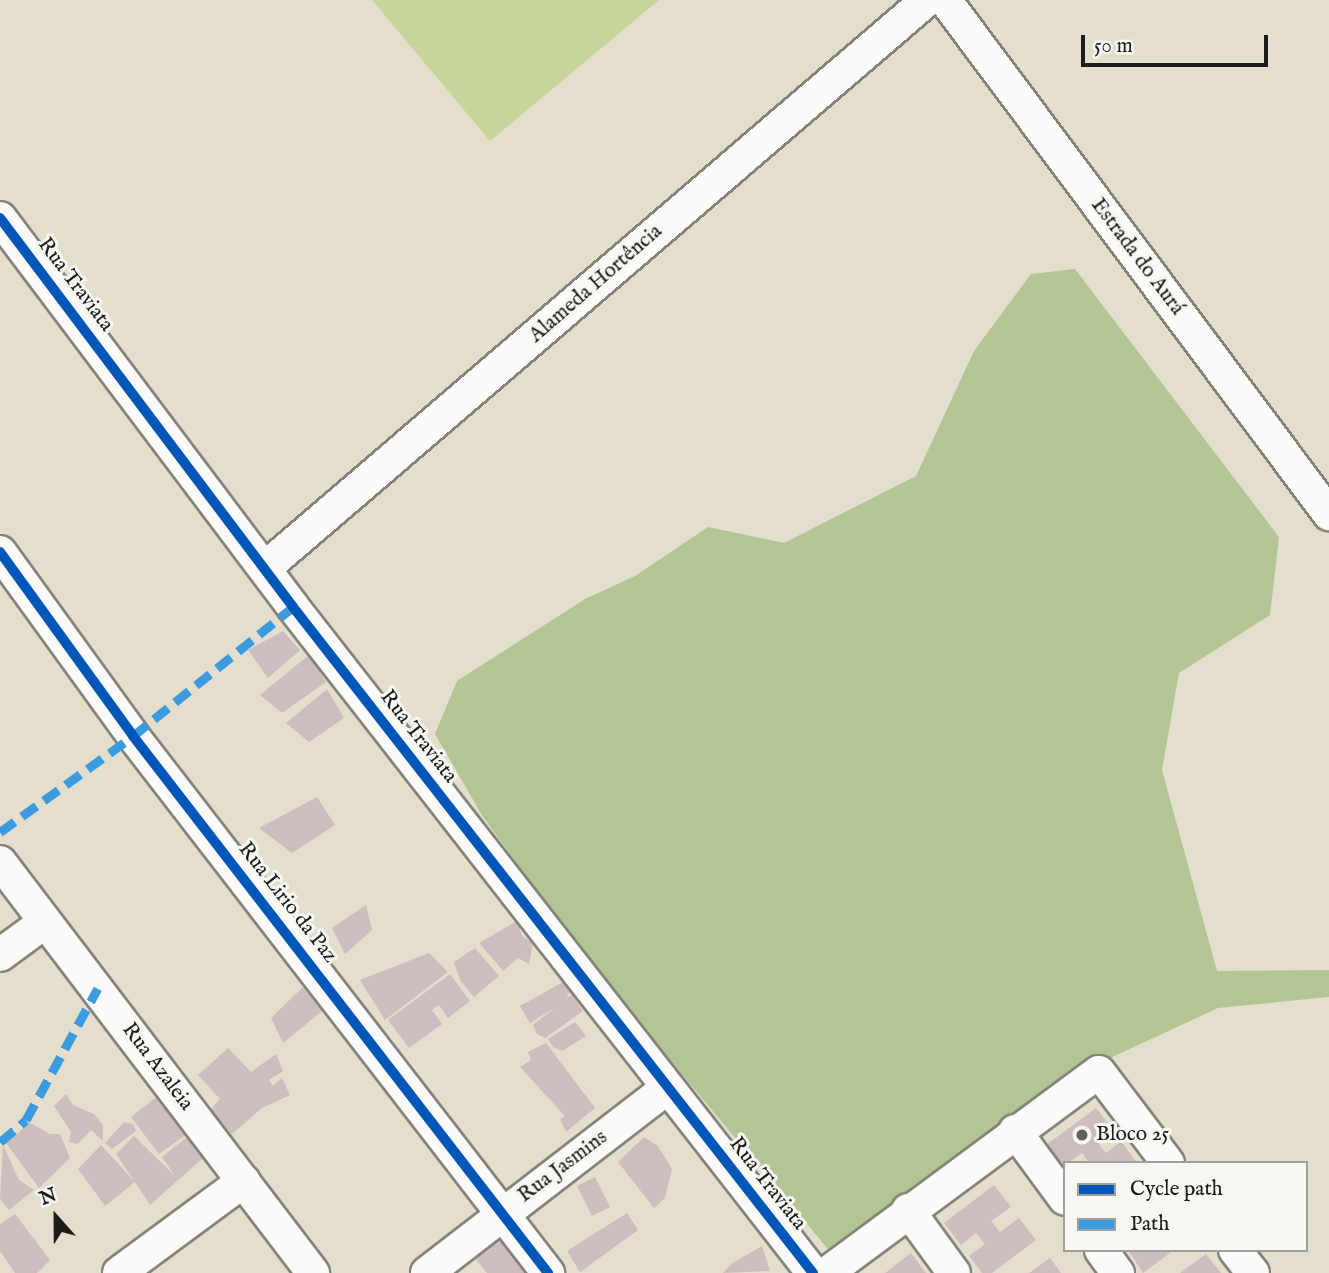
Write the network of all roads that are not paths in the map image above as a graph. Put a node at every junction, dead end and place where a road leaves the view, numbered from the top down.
1 (927, 0) edge
2 (945, 0) edge
3 (0, 218) edge
4 (1329, 514) edge
5 (0, 552) edge
6 (265, 568) junction
7 (0, 862) edge
8 (45, 922) junction
9 (0, 955) edge
10 (667, 1088) junction
11 (1015, 1131) junction
12 (1166, 1161) edge
13 (244, 1181) junction
14 (1063, 1196) edge
15 (908, 1210) junction
16 (502, 1213) junction
17 (1102, 1252) edge
18 (1237, 1252) edge
19 (119, 1273) edge
20 (313, 1273) edge
21 (427, 1273) edge
22 (548, 1273) edge
23 (813, 1273) edge
24 (827, 1273) edge
25 (954, 1273) edge
26 (1118, 1273) edge
27 (1253, 1273) edge

1 - 6 street, Alameda Hortência
2 - 4 street, Estrada do Aurá
3 - 6 street, Rua Traviata
5 - 16 street, Rua Lirio da Paz
6 - 10 street, Rua Traviata
7 - 8 street, Rua Azaleia
8 - 9 street
8 - 13 street, Rua Azaleia
10 - 16 street, Rua Jasmins
10 - 23 street, Rua Traviata
11 - 12 street
11 - 14 street
11 - 15 street
13 - 19 street
13 - 20 street, Rua Azaleia
15 - 24 street
15 - 25 street
16 - 21 street, Rua Jasmins
16 - 22 street, Rua Lirio da Paz
17 - 26 street
18 - 27 street

